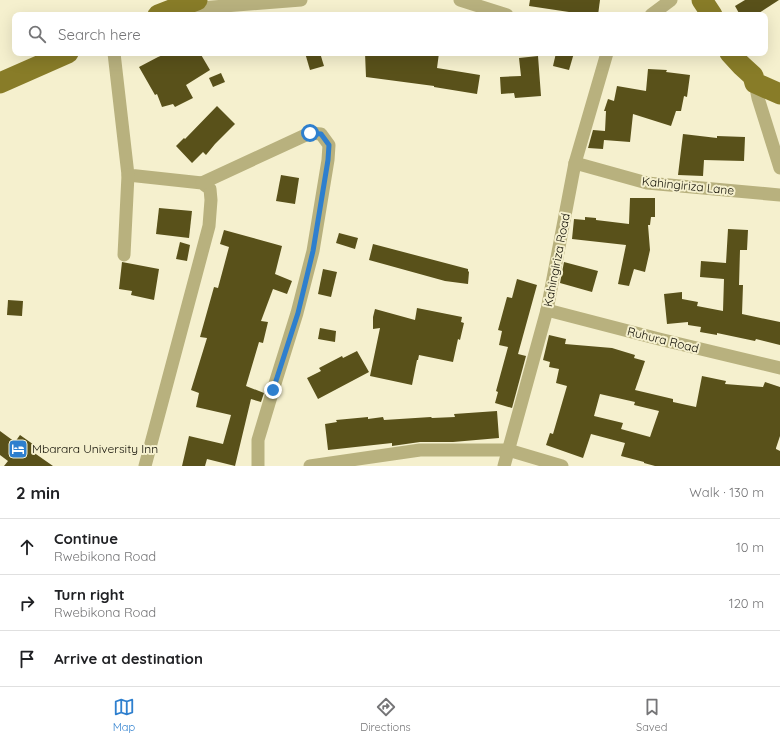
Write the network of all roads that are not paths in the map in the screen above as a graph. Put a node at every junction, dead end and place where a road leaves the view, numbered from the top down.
1 (197, 0) edge
2 (301, 0) edge
3 (460, 0) edge
4 (671, 0) edge
5 (693, 0) edge
6 (702, 0) edge
7 (165, 12) edge
8 (173, 12) edge
9 (498, 12) edge
10 (655, 12) edge
11 (698, 12) edge
12 (710, 12) edge
13 (61, 56) edge
14 (114, 56) edge
15 (606, 56) edge
16 (733, 56) edge
17 (747, 56) edge
18 (756, 78) junction
19 (780, 81) edge
20 (0, 83) edge
21 (780, 94) edge
22 (575, 163) junction
23 (780, 168) edge
24 (128, 175) junction
25 (202, 182) junction
26 (780, 195) edge
27 (124, 255) dead end
28 (547, 310) junction
29 (780, 368) edge
30 (508, 450) junction
31 (145, 466) edge
32 (258, 466) edge
33 (310, 466) edge
34 (504, 466) edge
35 (562, 466) edge

1 - 7 main road
2 - 8 street
3 - 9 street
4 - 10 street
5 - 11 main road
6 - 12 main road
13 - 20 main road
14 - 24 street
15 - 22 street, Kahingiriza Road
16 - 18 main road
17 - 18 main road
18 - 19 main road
18 - 21 main road
18 - 23 street
22 - 26 street, Kahingiriza Lane
22 - 28 street, Kahingiriza Road
24 - 25 street
24 - 27 street
25 - 31 street
25 - 32 street
28 - 29 street, Ruhura Road
28 - 30 street, Kahingiriza Road
30 - 33 street
30 - 34 street, Kahingiriza Road
30 - 35 street

